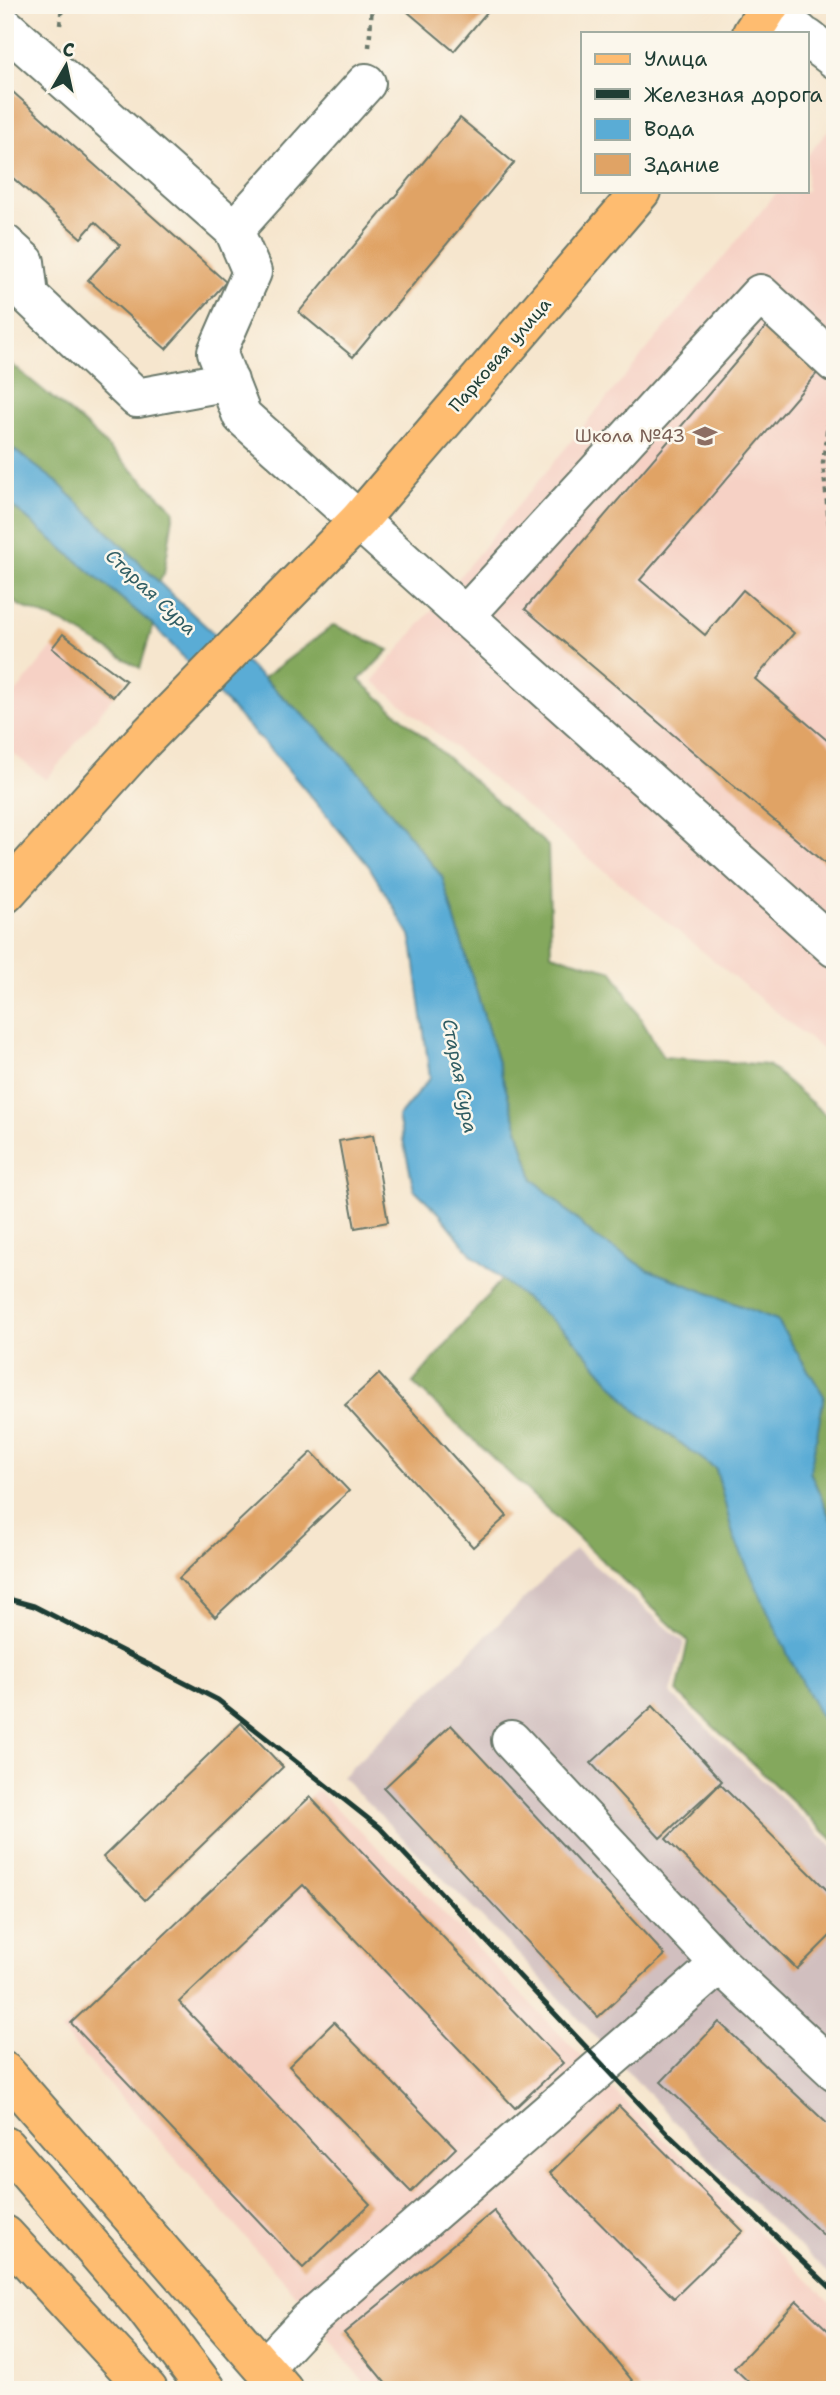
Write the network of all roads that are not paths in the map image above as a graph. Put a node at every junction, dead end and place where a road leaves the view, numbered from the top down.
1 (763, 16) edge
2 (5, 27) edge
3 (798, 32) edge
4 (808, 39) edge
5 (835, 59) edge
6 (366, 83) dead end
7 (640, 192) edge
8 (234, 230) junction
9 (5, 244) edge
10 (833, 380) edge
11 (229, 381) junction
12 (359, 520) junction
13 (464, 617) junction
14 (5, 894) edge
15 (835, 948) edge
16 (511, 1740) dead end
17 (720, 1964) junction
18 (835, 2071) edge
19 (5, 2072) edge
20 (5, 2146) edge
21 (5, 2235) edge
22 (274, 2379) edge
23 (148, 2390) edge
24 (207, 2390) edge

1 - 3 street
2 - 8 street
4 - 5 street
6 - 8 street
7 - 12 main road, Парковая улица
8 - 11 street
9 - 11 street
10 - 13 street
11 - 12 street
12 - 13 street
12 - 14 main road, Парковая улица
13 - 15 street
16 - 17 street
17 - 18 street
17 - 22 street
19 - 22 main road
20 - 24 main road
21 - 23 main road

